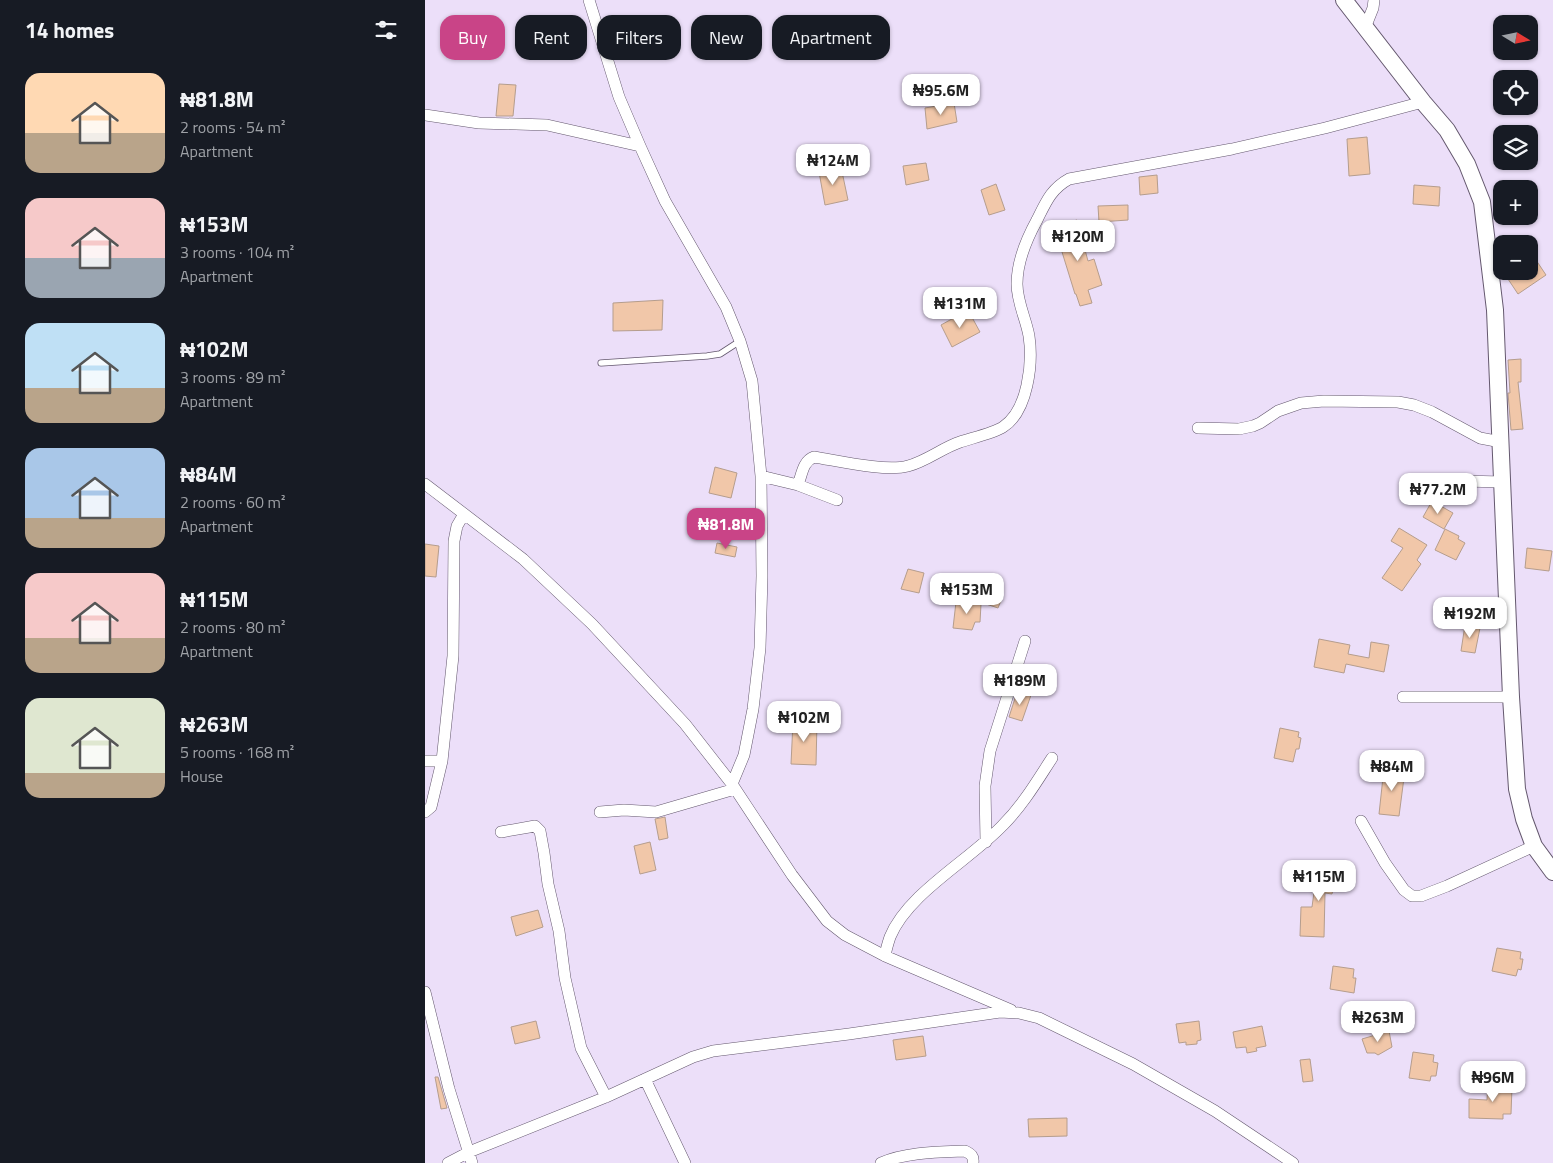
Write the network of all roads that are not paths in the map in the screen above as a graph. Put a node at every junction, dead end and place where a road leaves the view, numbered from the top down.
1 (589, 0) edge
2 (1344, 0) edge
3 (1374, 0) edge
4 (1365, 28) junction
5 (1423, 102) junction
6 (425, 115) edge
7 (640, 146) junction
8 (740, 341) junction
9 (601, 363) dead end
10 (1198, 428) dead end
11 (1501, 442) junction
12 (761, 476) junction
13 (1502, 482) junction
14 (425, 484) edge
15 (798, 485) junction
16 (1410, 493) dead end
17 (837, 500) dead end
18 (464, 514) junction
19 (1025, 641) dead end
20 (1511, 696) junction
21 (1403, 697) dead end
22 (1052, 758) dead end
23 (425, 761) edge
24 (442, 761) junction
25 (734, 786) junction
26 (425, 812) edge
27 (600, 812) dead end
28 (1361, 822) dead end
29 (501, 832) dead end
30 (986, 842) junction
31 (1534, 846) junction
32 (1553, 872) edge
33 (885, 956) junction
34 (425, 992) edge
35 (1019, 1013) junction
36 (645, 1079) junction
37 (606, 1097) junction
38 (471, 1158) edge
39 (448, 1163) edge
40 (685, 1163) edge
41 (881, 1163) edge
42 (973, 1163) edge
43 (1293, 1163) edge

1 - 7 street
2 - 4 street
3 - 4 street
4 - 5 street
5 - 11 street
5 - 15 street
6 - 7 street
7 - 8 street
8 - 9 lane
8 - 12 street
10 - 11 street
11 - 13 street
12 - 15 street
12 - 25 street
13 - 16 street
13 - 20 street
14 - 18 street
15 - 17 street
18 - 24 street
18 - 25 street
19 - 30 street
20 - 21 street
20 - 31 street
22 - 30 street
23 - 24 street
24 - 26 street
25 - 27 street
25 - 33 street
28 - 31 street
29 - 37 street
30 - 33 street
31 - 32 street
33 - 35 street
34 - 38 street
35 - 36 street
35 - 43 street
36 - 37 street
36 - 40 street
37 - 38 street
38 - 39 street
41 - 42 street

